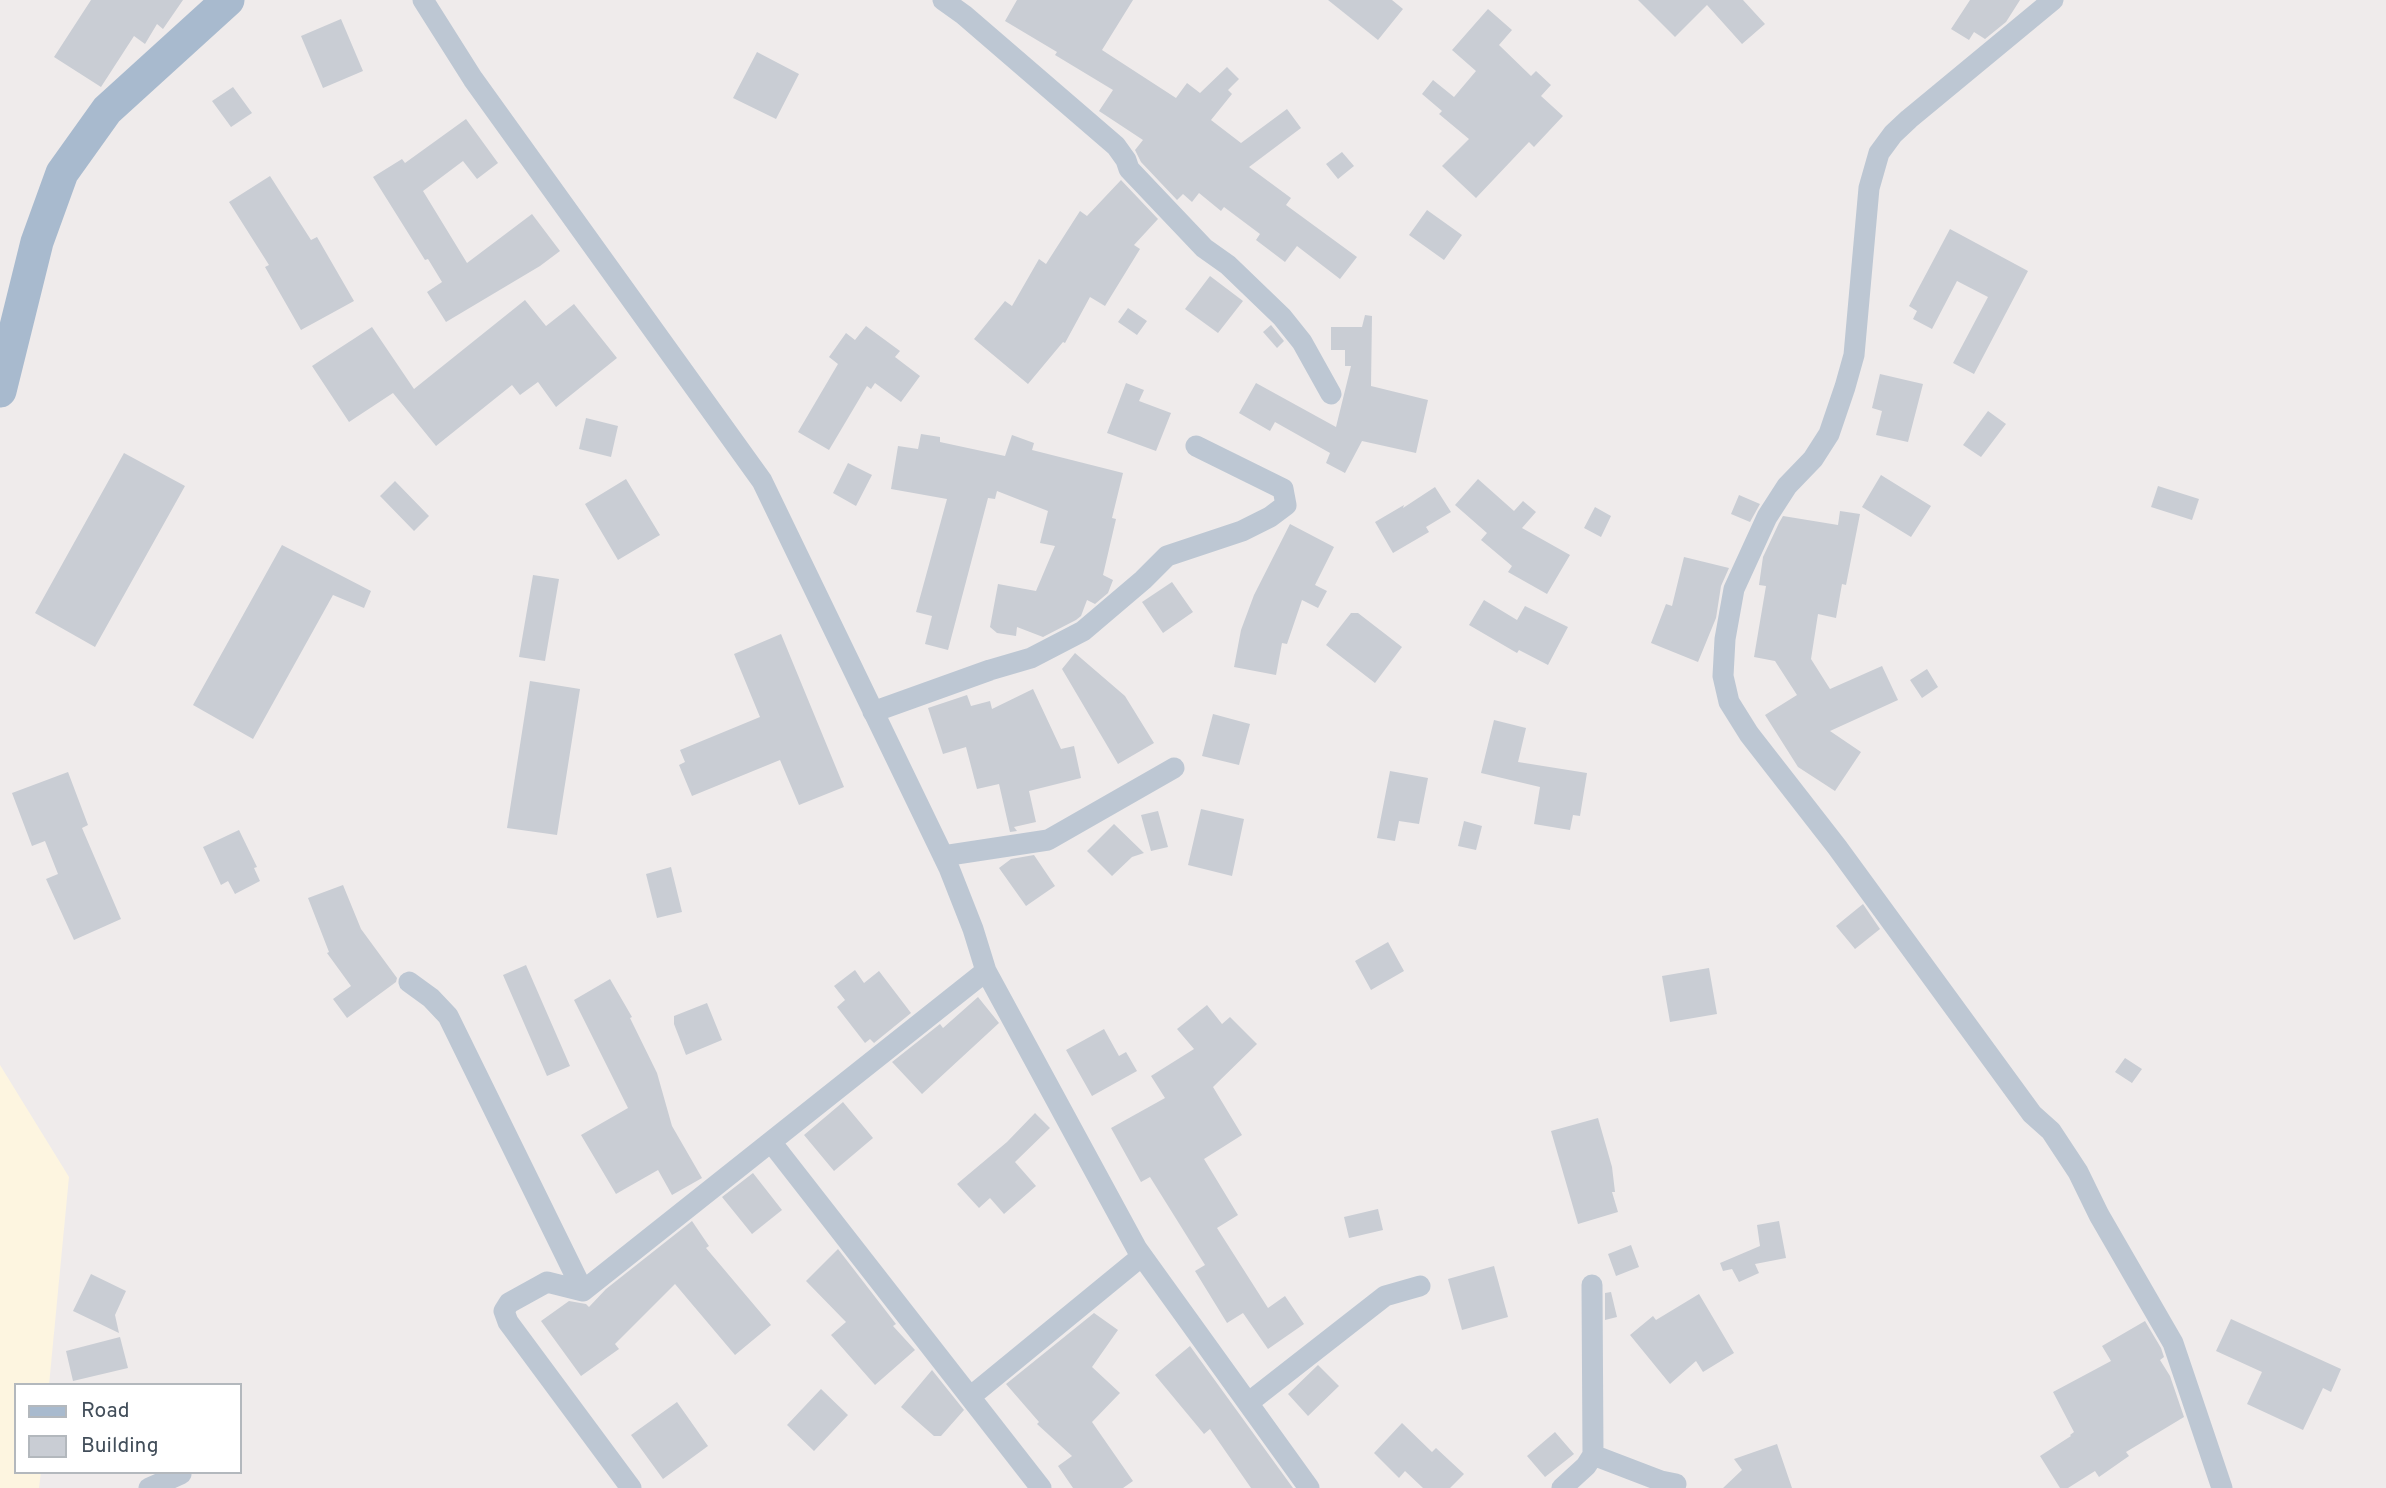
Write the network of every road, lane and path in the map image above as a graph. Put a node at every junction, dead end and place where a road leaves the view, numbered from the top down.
1 (228, 0) edge
2 (423, 0) edge
3 (943, 0) edge
4 (2053, 0) edge
5 (0, 391) edge
6 (1331, 394) dead end
7 (1196, 446) dead end
8 (873, 712) junction
9 (1174, 768) dead end
10 (943, 856) junction
11 (986, 971) junction
12 (409, 982) dead end
13 (771, 1142) junction
14 (1142, 1256) junction
15 (1592, 1284) dead end
16 (1420, 1286) dead end
17 (583, 1291) junction
18 (970, 1397) junction
19 (1248, 1403) junction
20 (1593, 1455) junction
21 (181, 1474) dead end
22 (1676, 1484) dead end
23 (149, 1488) edge
24 (631, 1488) edge
25 (1041, 1488) edge
26 (1310, 1488) edge
27 (1562, 1488) edge
28 (2221, 1488) edge

1 - 5 main road
2 - 8 street
3 - 6 street
4 - 28 street
7 - 8 street
8 - 10 street
9 - 10 street
10 - 11 street
11 - 13 street
11 - 14 street
12 - 17 street
13 - 17 street
13 - 18 street
14 - 18 street
14 - 19 street
15 - 20 street
16 - 19 street
17 - 24 street
18 - 25 street
19 - 26 street
20 - 22 street
20 - 27 street
21 - 23 street

